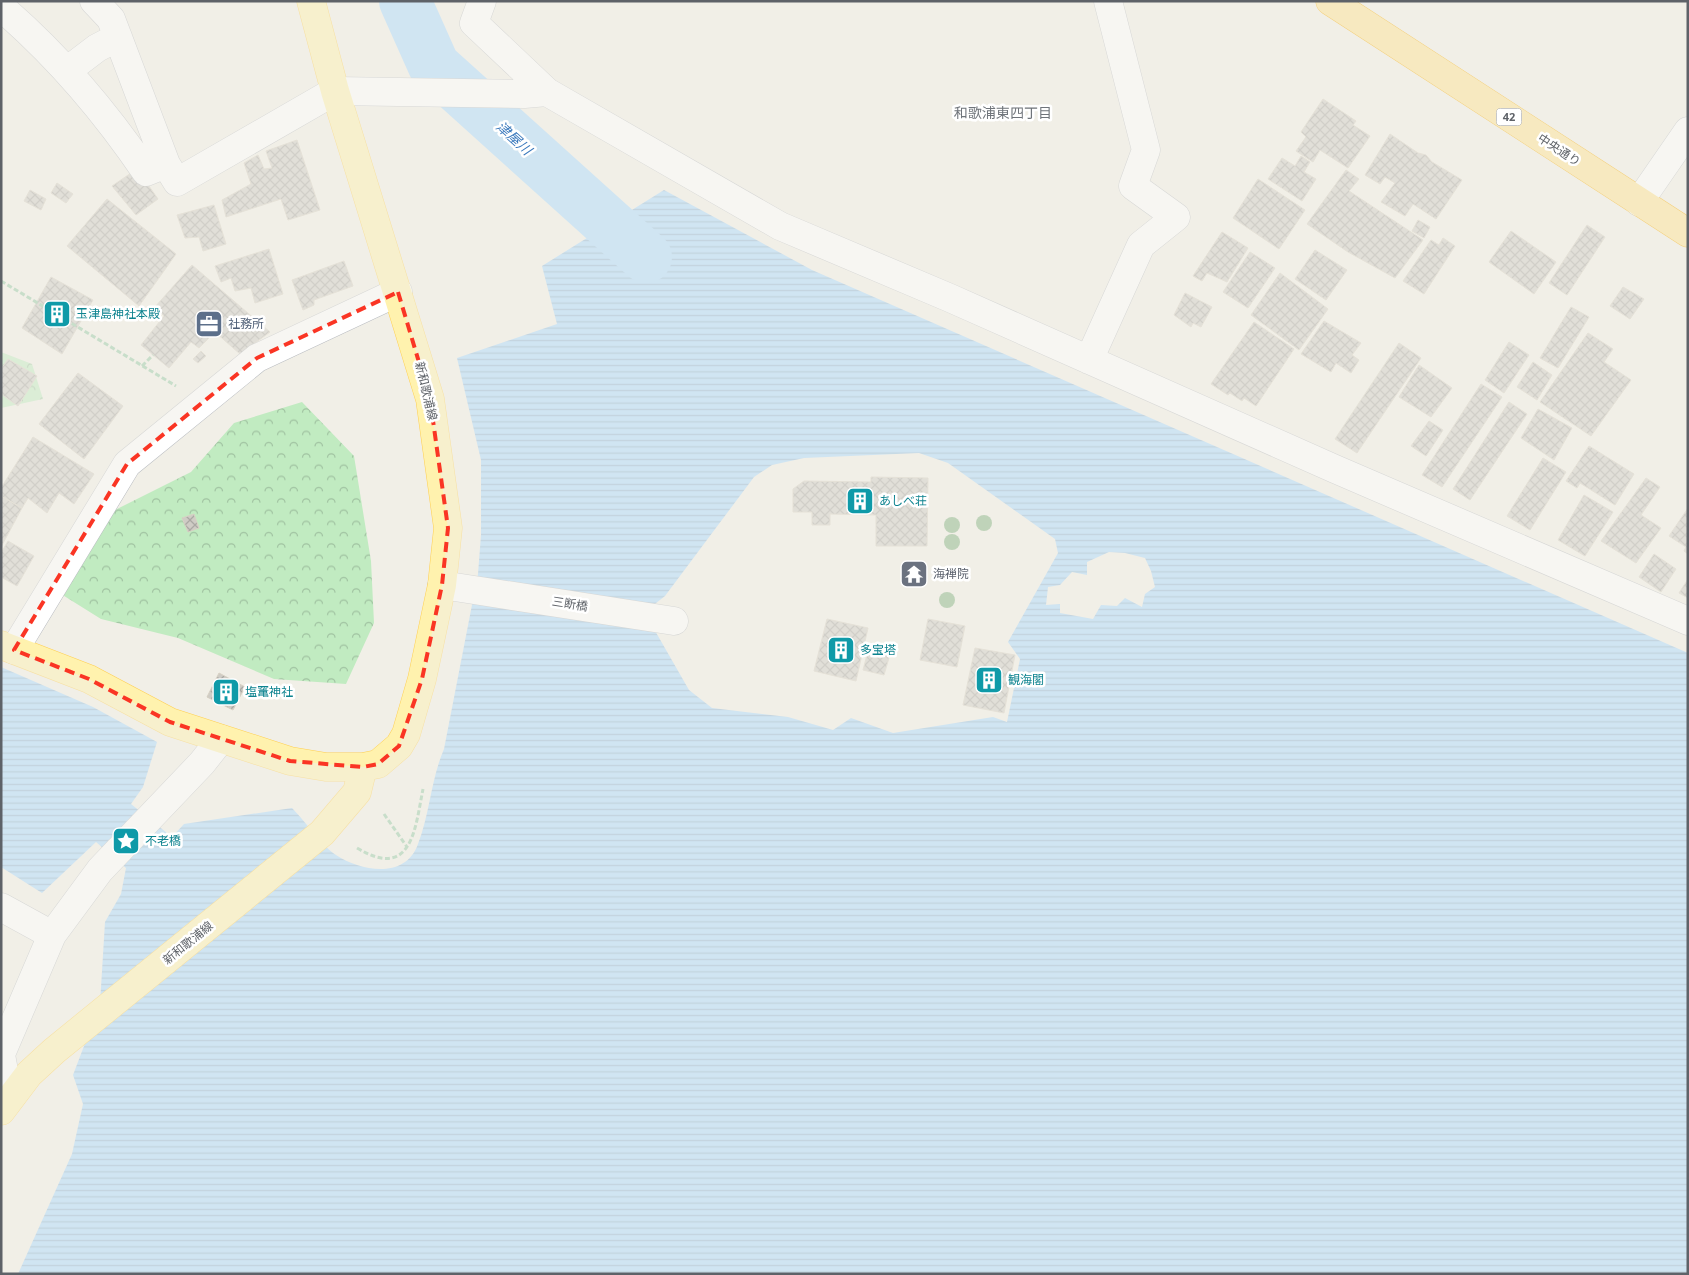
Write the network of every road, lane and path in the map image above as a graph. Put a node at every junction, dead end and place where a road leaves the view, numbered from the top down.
1 (94, 1) edge
2 (311, 1) edge
3 (1108, 1) edge
4 (1330, 1) edge
5 (1, 7) edge
6 (478, 12) edge
7 (118, 37) junction
8 (68, 70) junction
9 (335, 91) junction
10 (536, 93) junction
11 (1688, 131) edge
12 (166, 164) junction
13 (1639, 202) junction
14 (1688, 233) edge
15 (1, 281) edge
16 (398, 292) junction
17 (153, 355) dead end
18 (1089, 360) junction
19 (142, 366) junction
20 (202, 403) junction
21 (454, 586) junction
22 (674, 621) dead end
23 (1688, 621) edge
24 (7, 648) edge
25 (221, 739) junction
26 (363, 767) junction
27 (424, 788) dead end
28 (384, 814) dead end
29 (407, 847) junction
30 (357, 848) dead end
31 (1, 907) edge
32 (52, 935) junction
33 (1, 1055) edge
34 (5, 1104) edge

1 - 7 street
2 - 9 main road, 新和歌浦線
3 - 18 street
4 - 13 highway, 中央通り / 42
5 - 8 street
6 - 10 street
7 - 8 street
7 - 12 street
8 - 12 street
9 - 10 street
9 - 12 street
9 - 16 main road, 新和歌浦線
10 - 18 street
11 - 13 street
13 - 14 highway, 中央通り / 42
15 - 19 path
16 - 20 street
16 - 21 main road, 新和歌浦線
17 - 19 path
18 - 23 street
19 - 20 path
20 - 24 street
21 - 22 street, 三断橋
21 - 26 main road, 新和歌浦線
24 - 25 main road, 新和歌浦線
25 - 26 main road, 新和歌浦線
25 - 32 street
26 - 34 main road, 新和歌浦線
27 - 29 path
28 - 29 path
29 - 30 path
31 - 32 street
32 - 33 street
33 - 34 street

